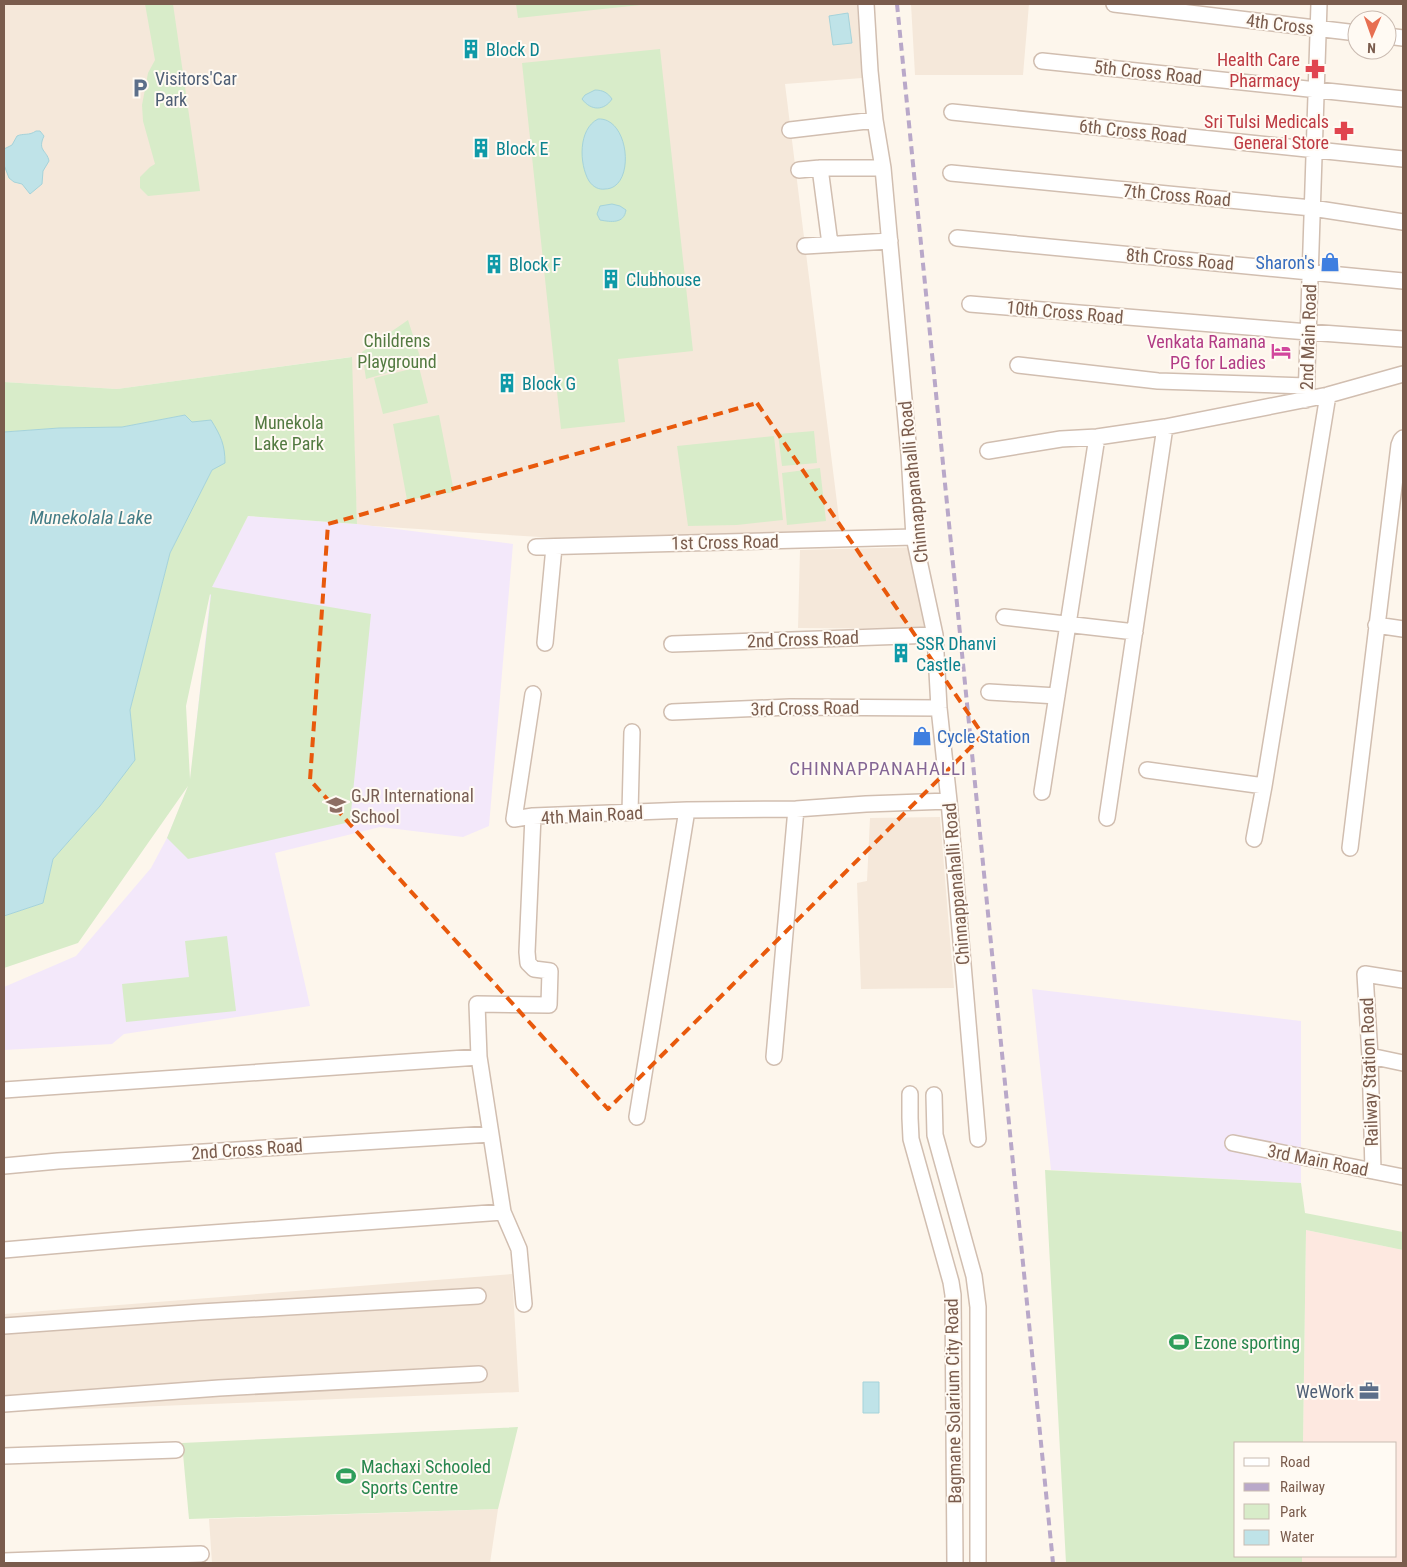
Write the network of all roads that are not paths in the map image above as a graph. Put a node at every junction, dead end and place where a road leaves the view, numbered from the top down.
1 (866, 4) edge
2 (1114, 4) edge
3 (1319, 4) edge
4 (1318, 29) junction
5 (1347, 32) edge
6 (1042, 61) dead end
7 (1316, 89) junction
8 (1403, 99) edge
9 (952, 112) dead end
10 (875, 120) junction
11 (790, 130) dead end
12 (1314, 150) junction
13 (1403, 159) edge
14 (820, 168) junction
15 (883, 168) junction
16 (798, 170) dead end
17 (951, 173) dead end
18 (1312, 208) junction
19 (1403, 222) edge
20 (957, 238) dead end
21 (890, 241) junction
22 (830, 244) junction
23 (805, 246) dead end
24 (1310, 272) junction
25 (1403, 281) edge
26 (970, 304) dead end
27 (1308, 332) junction
28 (1403, 339) edge
29 (1018, 364) dead end
30 (1403, 374) edge
31 (1306, 393) junction
32 (1328, 395) junction
33 (1165, 427) junction
34 (1097, 437) junction
35 (1403, 438) edge
36 (988, 451) dead end
37 (914, 537) junction
38 (536, 547) dead end
39 (554, 547) junction
40 (1004, 617) dead end
41 (1068, 625) junction
42 (1376, 625) junction
43 (1403, 629) edge
44 (1135, 632) junction
45 (935, 635) junction
46 (545, 643) dead end
47 (672, 644) dead end
48 (989, 692) dead end
49 (533, 694) dead end
50 (1057, 696) junction
51 (939, 708) junction
52 (672, 712) dead end
53 (632, 732) dead end
54 (1147, 770) dead end
55 (1264, 786) junction
56 (1042, 792) dead end
57 (949, 801) junction
58 (796, 809) junction
59 (687, 810) junction
60 (630, 813) junction
61 (534, 816) junction
62 (1107, 818) dead end
63 (1254, 839) dead end
64 (1350, 848) dead end
65 (1403, 980) edge
66 (1370, 1056) junction
67 (479, 1057) junction
68 (774, 1057) dead end
69 (1403, 1063) edge
70 (4, 1090) edge
71 (910, 1094) dead end
72 (934, 1095) dead end
73 (637, 1117) dead end
74 (491, 1134) junction
75 (978, 1139) dead end
76 (1233, 1143) dead end
77 (4, 1166) edge
78 (1373, 1171) junction
79 (1403, 1177) edge
80 (503, 1212) junction
81 (4, 1250) edge
82 (478, 1296) dead end
83 (524, 1304) dead end
84 (4, 1326) edge
85 (479, 1374) dead end
86 (4, 1404) edge
87 (176, 1450) dead end
88 (4, 1456) edge
89 (201, 1554) dead end
90 (4, 1561) edge
91 (954, 1563) edge
92 (978, 1563) edge

1 - 10 street, Chinnappanahalli Road
2 - 4 street, 4th Cross
3 - 4 street, 2nd Main Road
4 - 5 street, 4th Cross
4 - 7 street, 2nd Main Road
6 - 7 street, 5th Cross Road
7 - 8 street, 5th Cross Road
7 - 12 street, 2nd Main Road
9 - 12 street, 6th Cross Road
10 - 11 street
10 - 15 street, Chinnappanahalli Road
12 - 13 street, 6th Cross Road
12 - 18 street, 2nd Main Road
14 - 15 street
14 - 16 street
14 - 22 street
15 - 21 street, Chinnappanahalli Road
17 - 18 street, 7th Cross Road
18 - 19 street, 7th Cross Road
18 - 24 street, 2nd Main Road
20 - 24 street, 8th Cross Road
21 - 22 street
21 - 37 street, Chinnappanahalli Road
22 - 23 street
24 - 25 street, 8th Cross Road
24 - 27 street, 2nd Main Road
26 - 27 street, 10th Cross Road
27 - 28 street, 10th Cross Road
27 - 31 street, 2nd Main Road
29 - 31 street
30 - 32 street
31 - 32 street
31 - 33 street
32 - 55 street
33 - 34 street
33 - 44 street
34 - 36 street
34 - 41 street
35 - 42 street
37 - 39 street, 1st Cross Road
37 - 45 street, Chinnappanahalli Road
38 - 39 street, 1st Cross Road
39 - 46 street
40 - 41 street
41 - 44 street
41 - 50 street
42 - 43 street
42 - 64 street
44 - 62 street
45 - 47 street, 2nd Cross Road
45 - 51 street, Chinnappanahalli Road
48 - 50 street
49 - 61 street
50 - 56 street
51 - 52 street, 3rd Cross Road
51 - 57 street, Chinnappanahalli Road
53 - 60 street
54 - 55 street
55 - 63 street
57 - 58 street, 4th Main Road
57 - 75 street, Chinnappanahalli Road
58 - 59 street, 4th Main Road
58 - 68 street
59 - 60 street, 4th Main Road
59 - 73 street
60 - 61 street, 4th Main Road
61 - 67 street, 4th Main Road
65 - 66 street, Railway Station Road
66 - 69 street
66 - 78 street, Railway Station Road
67 - 70 street
67 - 74 street
71 - 91 street, Bagmane Solarium City Road
72 - 92 street, Bagmane Solarium City Road
74 - 77 street, 2nd Cross Road
74 - 80 street
76 - 78 street, 3rd Main Road
78 - 79 street, 3rd Main Road
80 - 81 street
80 - 83 street
82 - 84 street
85 - 86 street
87 - 88 street
89 - 90 street

